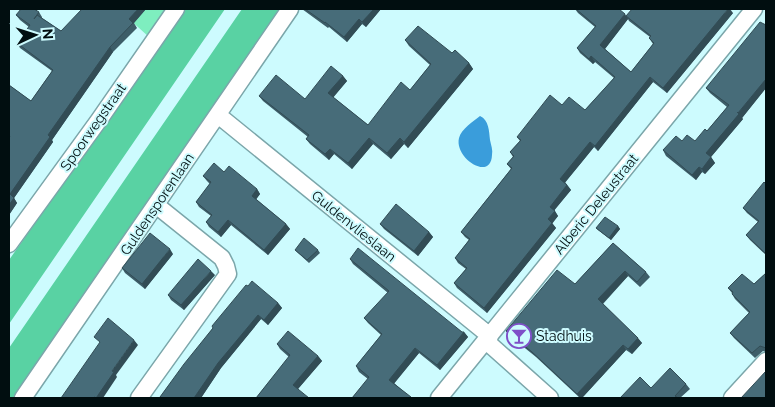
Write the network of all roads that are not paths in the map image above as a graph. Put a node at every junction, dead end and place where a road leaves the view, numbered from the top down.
1 (176, 9) edge
2 (290, 9) edge
3 (754, 9) edge
4 (218, 115) junction
5 (156, 205) junction
6 (9, 244) edge
7 (488, 339) junction
8 (766, 361) edge
9 (23, 398) edge
10 (140, 398) edge
11 (439, 398) edge
12 (550, 398) edge
13 (732, 398) edge

1 - 6 street, Spoorwegstraat
2 - 4 street, Guldensporenlaan
3 - 7 street, Alberic Deleustraat
4 - 5 street, Guldensporenlaan
4 - 7 street, Guldenvlieslaan
5 - 9 street, Guldensporenlaan
5 - 10 street
7 - 11 street, Alberic Deleustraat
7 - 12 street, Guldenvlieslaan
8 - 13 street

